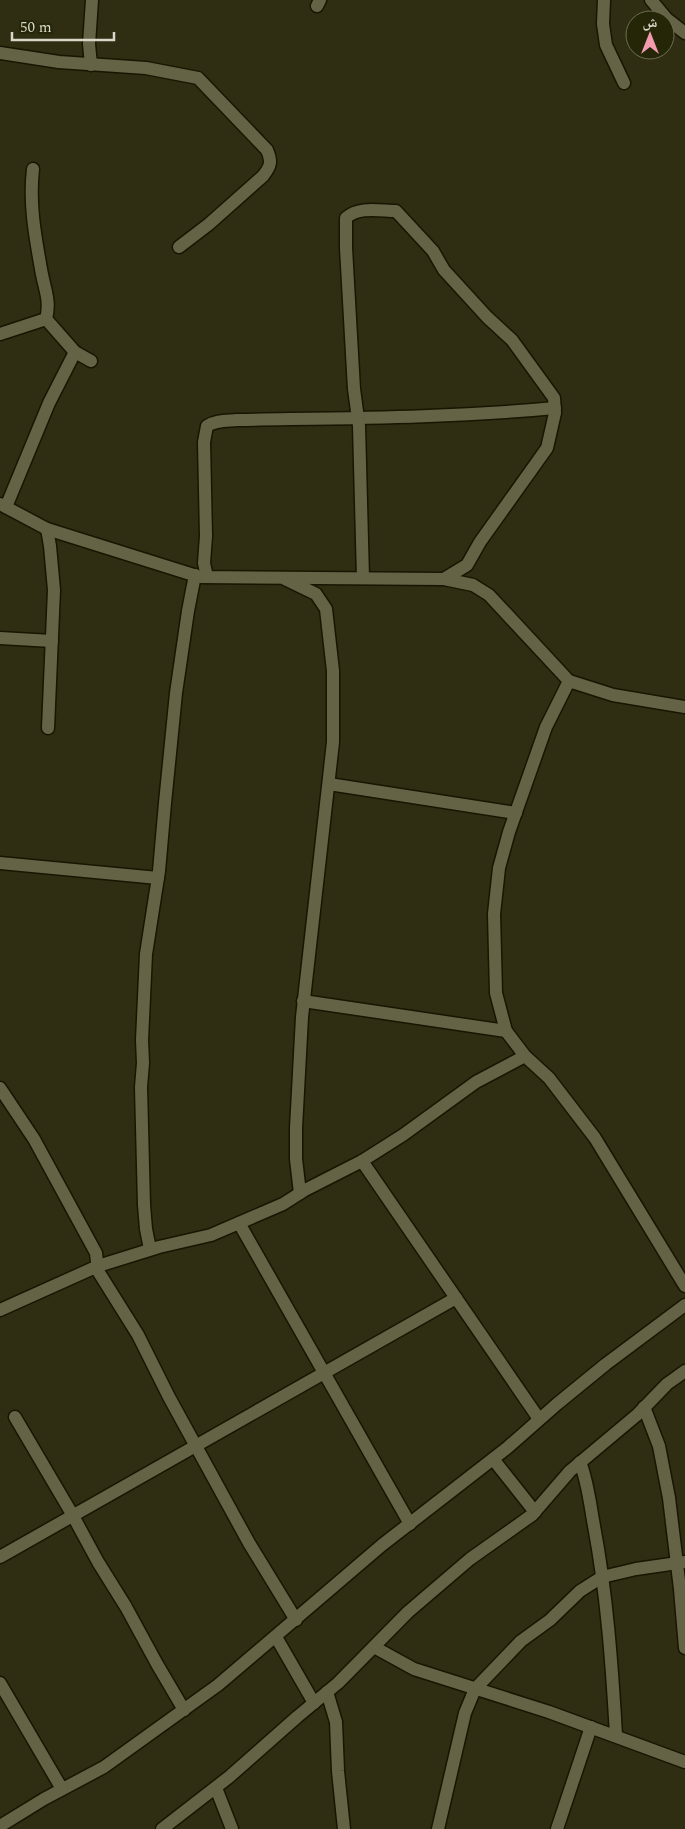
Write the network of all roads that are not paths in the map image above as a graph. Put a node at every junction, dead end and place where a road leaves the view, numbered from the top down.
1 (92, 0) edge
2 (604, 0) edge
3 (651, 0) edge
4 (685, 33) edge
5 (0, 53) edge
6 (91, 65) junction
7 (624, 83) dead end
8 (34, 169) dead end
9 (179, 247) dead end
10 (46, 319) junction
11 (0, 334) edge
12 (75, 352) junction
13 (91, 361) dead end
14 (555, 408) junction
15 (358, 417) junction
16 (3, 506) edge
17 (47, 529) junction
18 (201, 576) junction
19 (282, 577) junction
20 (363, 578) junction
21 (444, 579) junction
22 (0, 638) edge
23 (52, 641) junction
24 (569, 681) junction
25 (685, 707) edge
26 (48, 728) dead end
27 (329, 784) junction
28 (516, 813) junction
29 (0, 863) edge
30 (158, 878) junction
31 (303, 1001) junction
32 (506, 1031) junction
33 (525, 1056) junction
34 (0, 1088) edge
35 (362, 1161) junction
36 (300, 1193) junction
37 (239, 1223) junction
38 (150, 1249) junction
39 (98, 1266) junction
40 (685, 1286) edge
41 (456, 1298) junction
42 (685, 1305) edge
43 (0, 1310) edge
44 (685, 1371) edge
45 (324, 1373) junction
46 (644, 1407) junction
47 (14, 1417) dead end
48 (539, 1419) junction
49 (197, 1445) junction
50 (493, 1459) junction
51 (580, 1462) junction
52 (535, 1512) junction
53 (72, 1514) junction
54 (410, 1524) junction
55 (0, 1557) edge
56 (681, 1563) edge
57 (602, 1577) junction
58 (296, 1620) junction
59 (276, 1637) junction
60 (374, 1647) junction
61 (685, 1648) edge
62 (0, 1683) edge
63 (475, 1689) junction
64 (327, 1692) junction
65 (314, 1703) junction
66 (184, 1710) junction
67 (591, 1727) junction
68 (616, 1736) junction
69 (685, 1762) edge
70 (216, 1788) junction
71 (62, 1789) junction
72 (0, 1826) edge
73 (162, 1829) edge
74 (232, 1829) edge
75 (344, 1829) edge
76 (438, 1829) edge
77 (557, 1829) edge

1 - 6 street
2 - 7 street
3 - 4 street
5 - 6 street
6 - 9 street
8 - 10 street
10 - 11 street
10 - 12 street
12 - 13 street
12 - 16 street
14 - 15 street
14 - 15 street
14 - 21 street
15 - 18 street
15 - 20 street
16 - 17 street
17 - 18 street
17 - 23 street
18 - 19 street
18 - 30 street
19 - 20 street
19 - 27 street
20 - 21 street
21 - 24 street
22 - 23 street
23 - 26 street
24 - 25 street
24 - 28 street
27 - 28 street
27 - 31 street
28 - 32 street
29 - 30 street
30 - 38 street
31 - 32 street
31 - 36 street
32 - 33 street
33 - 35 street
33 - 40 street
34 - 39 street
35 - 36 street
35 - 41 street
36 - 37 street
37 - 38 street
37 - 45 street
38 - 39 street
39 - 43 street
39 - 49 street
41 - 45 street
41 - 48 street
42 - 48 street
44 - 46 street
45 - 49 street
45 - 54 street
46 - 51 street
46 - 56 street
47 - 53 street
48 - 50 street
49 - 53 street
49 - 58 street
50 - 52 street
50 - 54 street
51 - 52 street
51 - 57 street
52 - 60 street
53 - 55 street
53 - 66 street
54 - 58 street
56 - 57 street
56 - 61 street
57 - 63 street
57 - 68 street
58 - 59 street
59 - 65 street
59 - 66 street
60 - 63 street
60 - 64 street
62 - 71 street
63 - 67 street
63 - 76 street
64 - 65 street
64 - 75 street
65 - 70 street
66 - 71 street
67 - 68 street
67 - 77 street
68 - 69 street
70 - 73 street
70 - 74 street
71 - 72 street

